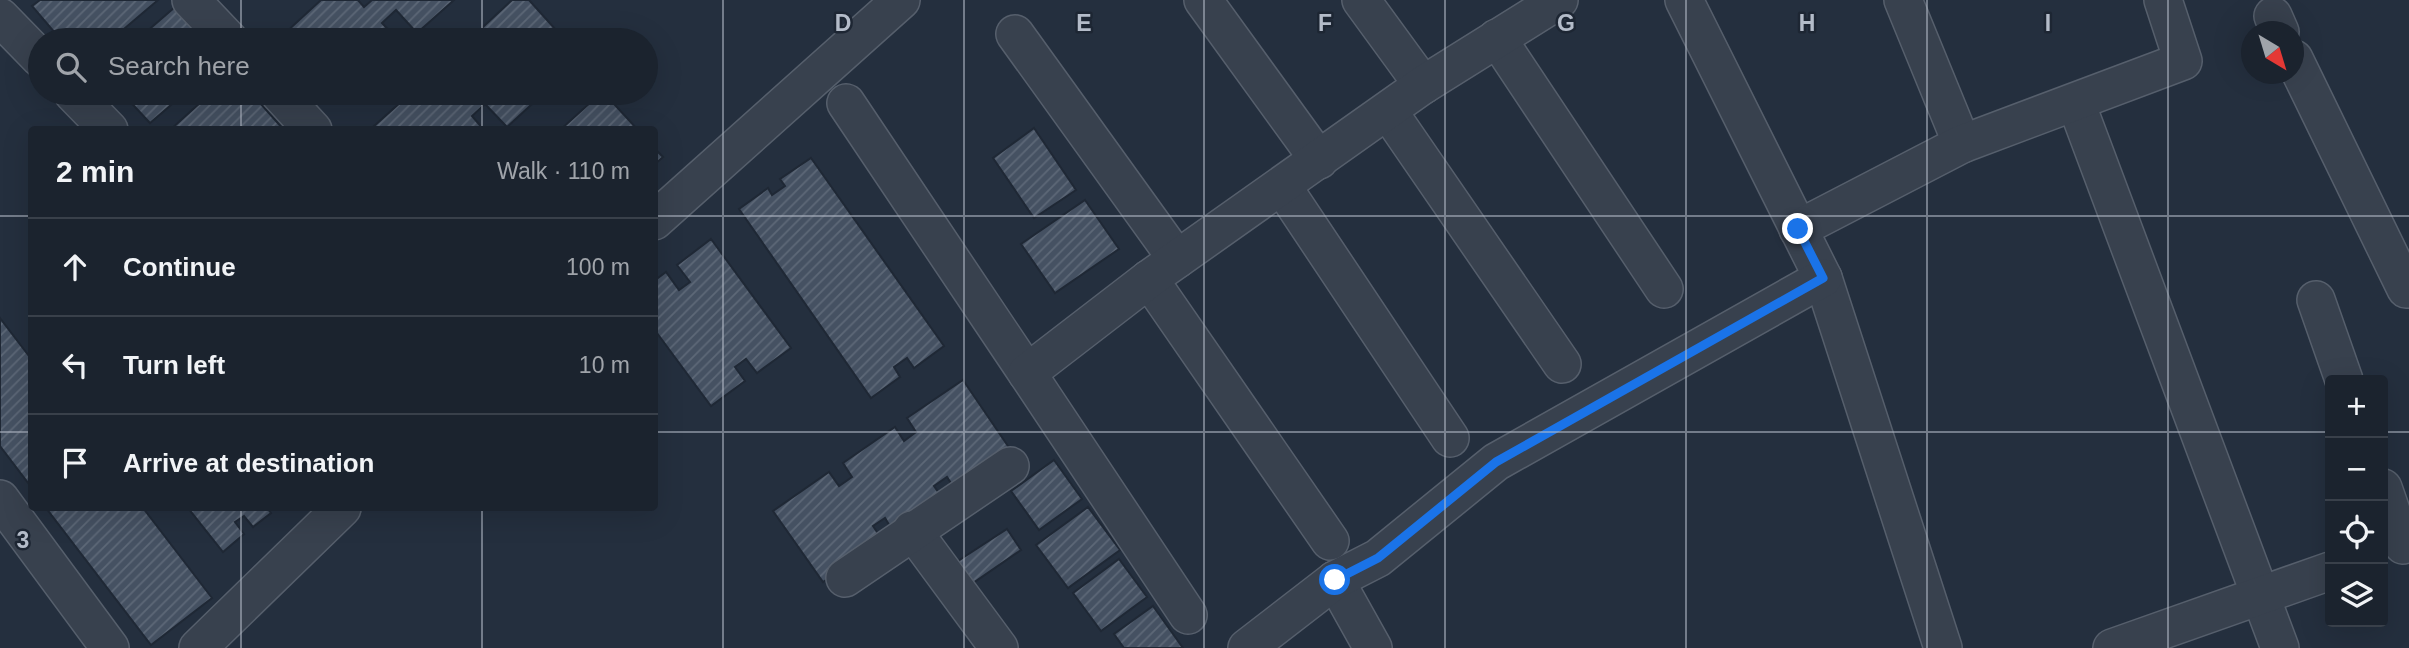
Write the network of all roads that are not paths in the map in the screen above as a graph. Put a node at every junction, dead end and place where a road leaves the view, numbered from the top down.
1 (191, 0) edge
2 (901, 0) edge
3 (1203, 0) edge
4 (1361, 0) edge
5 (1684, 0) edge
6 (1903, 0) edge
7 (2163, 0) edge
8 (1537, 6) edge
9 (0, 17) edge
10 (218, 28) edge
11 (1016, 34) dead end
12 (1497, 38) junction
13 (28, 46) edge
14 (2304, 80) edge
15 (1423, 85) junction
16 (846, 103) dead end
17 (2076, 103) junction
18 (85, 105) edge
19 (290, 105) edge
20 (1388, 111) junction
21 (105, 126) edge
22 (309, 126) edge
23 (1962, 144) junction
24 (1319, 160) junction
25 (1282, 186) junction
26 (658, 217) edge
27 (1798, 229) junction
28 (1163, 269) junction
29 (1823, 278) junction
30 (1664, 289) dead end
31 (2409, 289) edge
32 (2316, 300) dead end
33 (1562, 365) dead end
34 (1027, 373) junction
35 (2342, 375) edge
36 (1450, 438) dead end
37 (1010, 466) dead end
38 (0, 499) edge
39 (2386, 501) edge
40 (339, 511) edge
41 (912, 530) junction
42 (1330, 541) dead end
43 (2398, 553) edge
44 (2325, 572) edge
45 (845, 578) dead end
46 (1335, 580) junction
47 (2260, 595) junction
48 (1188, 615) dead end
49 (110, 648) edge
50 (198, 648) edge
51 (999, 648) edge
52 (1247, 648) edge
53 (1373, 648) edge
54 (1943, 648) edge
55 (2112, 648) edge
56 (2280, 648) edge

1 - 10 street
2 - 26 street
3 - 24 street
4 - 15 street
5 - 27 street
6 - 23 street
7 - 17 street
8 - 12 street
9 - 13 street
11 - 28 street
12 - 15 street
12 - 30 street
14 - 31 street
15 - 20 street
16 - 34 street
17 - 23 street
17 - 47 street
18 - 21 street
19 - 22 street
20 - 24 street
20 - 33 street
23 - 27 street
24 - 25 street
25 - 28 street
25 - 36 street
27 - 29 street
28 - 34 street
28 - 42 street
29 - 46 street
29 - 54 street
32 - 35 street
34 - 48 street
37 - 41 street
38 - 49 street
39 - 43 street
40 - 50 street
41 - 45 street
41 - 51 street
44 - 47 street
46 - 52 street
46 - 53 street
47 - 55 street
47 - 56 street

